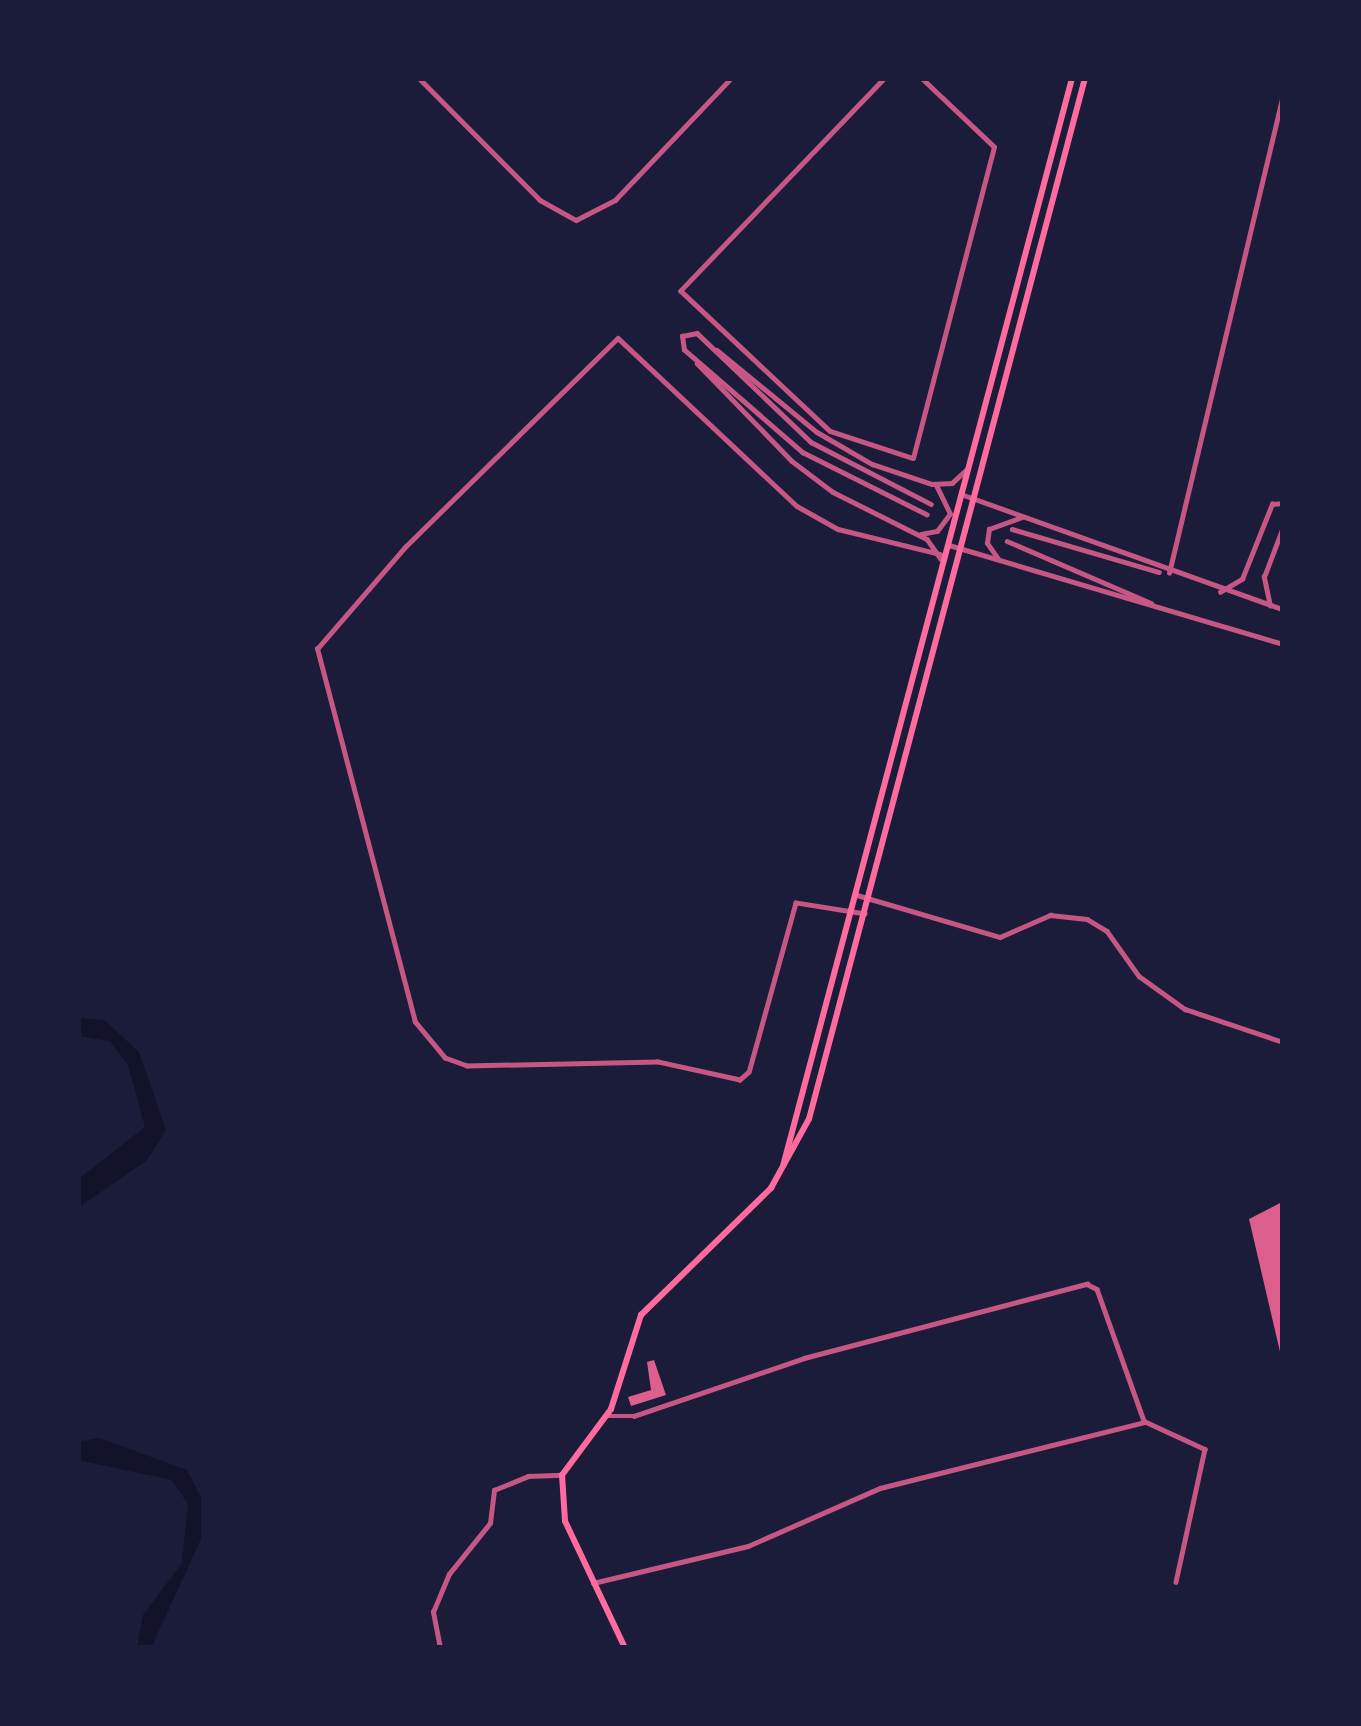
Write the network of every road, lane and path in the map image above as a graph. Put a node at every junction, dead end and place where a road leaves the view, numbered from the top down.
1 (419, 78) edge
2 (731, 78) edge
3 (885, 78) edge
4 (921, 78) edge
5 (1072, 78) edge
6 (1085, 78) edge
7 (1283, 93) edge
8 (699, 335) junction
9 (689, 355) junction
10 (965, 471) junction
11 (932, 484) junction
12 (959, 494) junction
13 (974, 498) junction
14 (1283, 503) edge
15 (931, 504) dead end
16 (927, 515) dead end
17 (1022, 517) junction
18 (1283, 527) edge
19 (1012, 530) dead end
20 (915, 532) junction
21 (1007, 541) dead end
22 (946, 544) junction
23 (960, 548) junction
24 (942, 557) junction
25 (999, 560) junction
26 (1172, 575) junction
27 (1220, 592) junction
28 (1270, 606) junction
29 (1283, 609) edge
30 (1170, 612) junction
31 (1283, 644) edge
32 (856, 895) junction
33 (869, 899) junction
34 (853, 911) junction
35 (865, 914) junction
36 (1283, 1042) edge
37 (777, 1180) junction
38 (607, 1416) junction
39 (1144, 1421) junction
40 (562, 1474) junction
41 (1176, 1582) dead end
42 (593, 1583) junction
43 (440, 1648) edge
44 (625, 1648) edge

1 - 2 street
3 - 4 street
5 - 10 main road
6 - 13 main road
7 - 26 street
8 - 9 street
8 - 11 street
8 - 15 street
9 - 16 street
9 - 20 street
10 - 11 street
10 - 12 main road
11 - 20 street
12 - 13 street
12 - 22 main road
13 - 17 street
13 - 23 main road
14 - 27 street
17 - 25 street
17 - 26 street
18 - 28 street
19 - 26 street
20 - 24 street
21 - 30 street
22 - 23 street
22 - 24 main road
23 - 25 street
23 - 33 main road
24 - 32 main road
24 - 34 street
25 - 30 street
26 - 27 street
27 - 28 street
28 - 29 street
30 - 31 street
32 - 33 street
32 - 34 main road
33 - 35 main road
33 - 36 street
34 - 35 street
34 - 37 main road
35 - 37 main road
37 - 38 main road
38 - 39 street
38 - 40 main road
39 - 41 street
39 - 42 street
40 - 42 main road
40 - 43 street
42 - 44 main road

